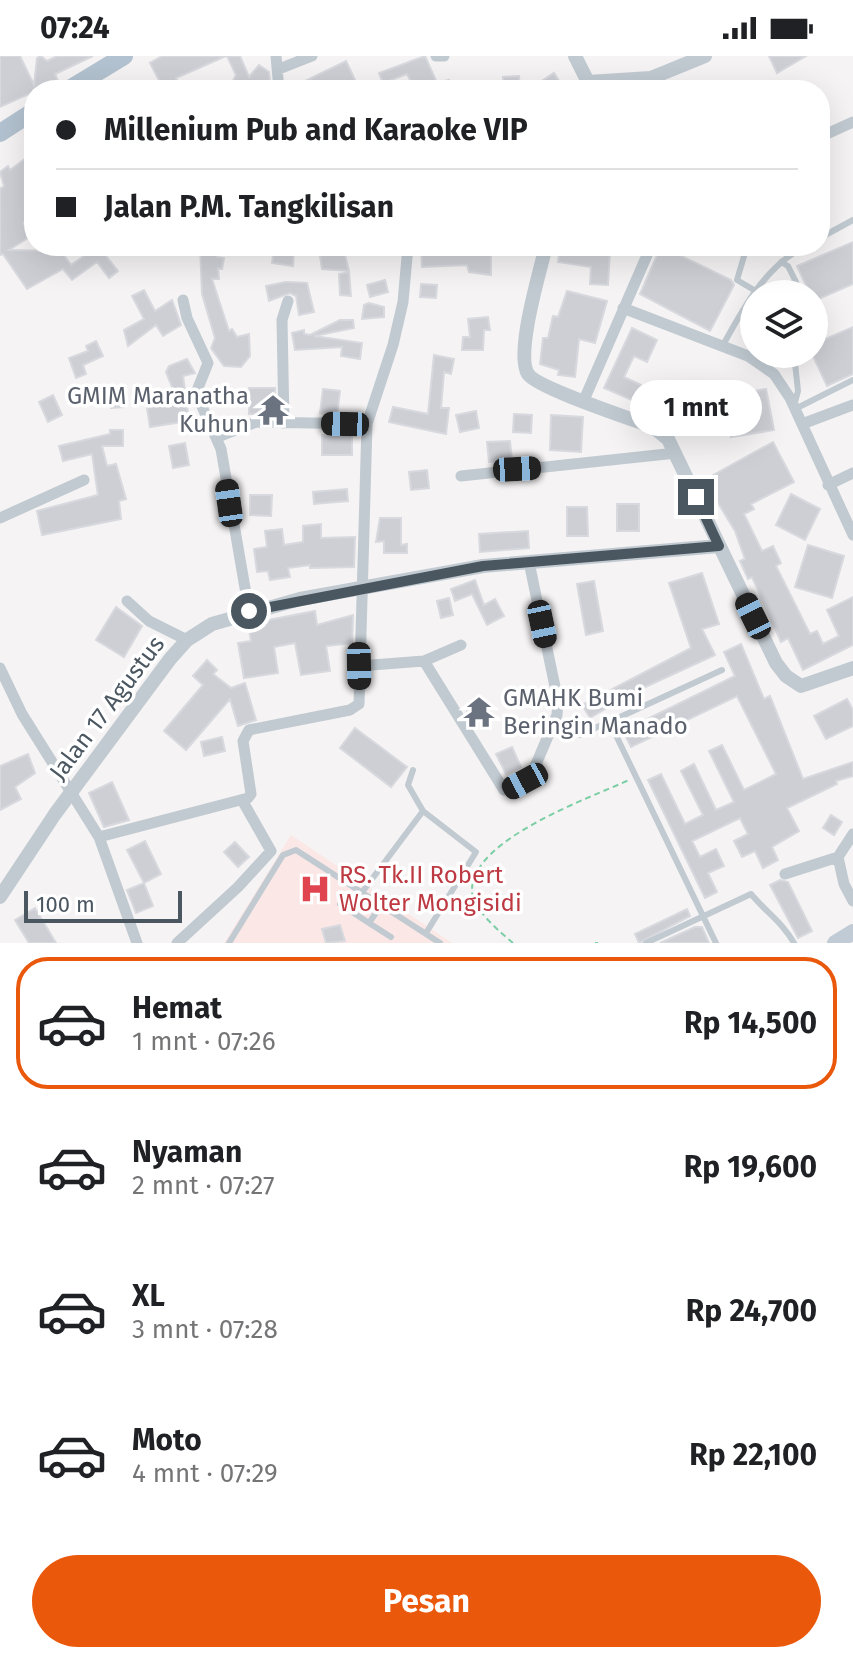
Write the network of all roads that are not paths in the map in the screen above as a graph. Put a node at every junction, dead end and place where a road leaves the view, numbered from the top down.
1 (124, 56) edge
2 (276, 56) edge
3 (312, 56) edge
4 (436, 56) edge
5 (444, 56) edge
6 (575, 56) edge
7 (705, 56) edge
8 (103, 61) edge
9 (279, 69) junction
10 (80, 80) edge
11 (279, 80) edge
12 (585, 80) edge
13 (635, 80) edge
14 (24, 117) edge
15 (853, 122) edge
16 (830, 132) edge
17 (0, 133) edge
18 (853, 220) edge
19 (830, 233) edge
20 (407, 256) edge
21 (544, 256) edge
22 (646, 256) edge
23 (744, 256) edge
24 (790, 256) edge
25 (781, 262) junction
26 (764, 280) edge
27 (795, 280) edge
28 (740, 282) edge
29 (183, 300) dead end
30 (288, 301) dead end
31 (623, 308) junction
32 (740, 315) edge
33 (723, 345) junction
34 (796, 368) edge
35 (853, 380) edge
36 (584, 400) junction
37 (853, 405) edge
38 (794, 408) junction
39 (284, 423) junction
40 (367, 424) junction
41 (802, 424) junction
42 (218, 437) junction
43 (676, 453) junction
44 (853, 473) edge
45 (461, 476) dead end
46 (84, 480) dead end
47 (828, 485) junction
48 (0, 518) edge
49 (853, 535) edge
50 (719, 546) junction
51 (529, 562) junction
52 (360, 588) junction
53 (127, 601) dead end
54 (249, 611) junction
55 (187, 640) junction
56 (461, 645) dead end
57 (424, 661) junction
58 (359, 666) junction
59 (853, 668) edge
60 (722, 670) dead end
61 (1, 673) edge
62 (614, 724) junction
63 (580, 735) dead end
64 (413, 770) dead end
65 (71, 791) junction
66 (242, 800) junction
67 (423, 811) junction
68 (853, 834) edge
69 (99, 837) junction
70 (838, 857) junction
71 (785, 874) dead end
72 (363, 891) junction
73 (0, 895) edge
74 (853, 901) edge
75 (340, 904) dead end
76 (382, 904) junction
77 (704, 917) junction
78 (369, 923) junction
79 (853, 932) edge
80 (426, 933) junction
81 (391, 937) dead end
82 (137, 943) edge
83 (177, 943) edge
84 (229, 943) edge
85 (440, 943) edge
86 (646, 943) edge
87 (716, 943) edge
88 (794, 943) edge
89 (835, 943) edge

1 - 8 main road
2 - 9 street
3 - 9 street
4 - 5 street
6 - 12 street
7 - 13 street
8 - 10 main road
9 - 11 street
14 - 17 main road
15 - 16 street
18 - 19 lane
20 - 40 street
21 - 36 street
22 - 31 street
23 - 28 lane
24 - 25 lane
25 - 26 lane
25 - 27 lane
29 - 42 street
30 - 39 street
31 - 33 street
31 - 36 street
32 - 33 lane
33 - 38 street
34 - 38 lane
35 - 38 lane
36 - 43 street
37 - 41 street
38 - 41 street
39 - 40 street
39 - 42 street
40 - 52 street
41 - 47 street
42 - 54 street
43 - 45 street
43 - 50 street
44 - 47 street
46 - 48 street
47 - 49 street
50 - 51 street, Jalan 17 Agustus
50 - 59 street
51 - 52 street, Jalan 17 Agustus
51 - 57 street
52 - 54 street, Jalan 17 Agustus
52 - 58 street
53 - 55 street
54 - 55 street, Jalan 17 Agustus
55 - 65 street, Jalan 17 Agustus
56 - 57 street
57 - 58 street
58 - 66 street
60 - 62 lane
61 - 65 street
62 - 63 lane
62 - 77 lane
64 - 67 lane
65 - 69 street
65 - 73 street, Jalan 17 Agustus
66 - 69 street
66 - 83 street
67 - 72 lane
67 - 80 lane
68 - 70 street
69 - 82 street
70 - 71 street
70 - 74 street
72 - 76 lane
72 - 84 lane
75 - 78 lane
76 - 78 lane
76 - 80 lane
77 - 86 lane
77 - 87 lane
77 - 88 lane
78 - 81 lane
79 - 89 main road
80 - 85 lane

